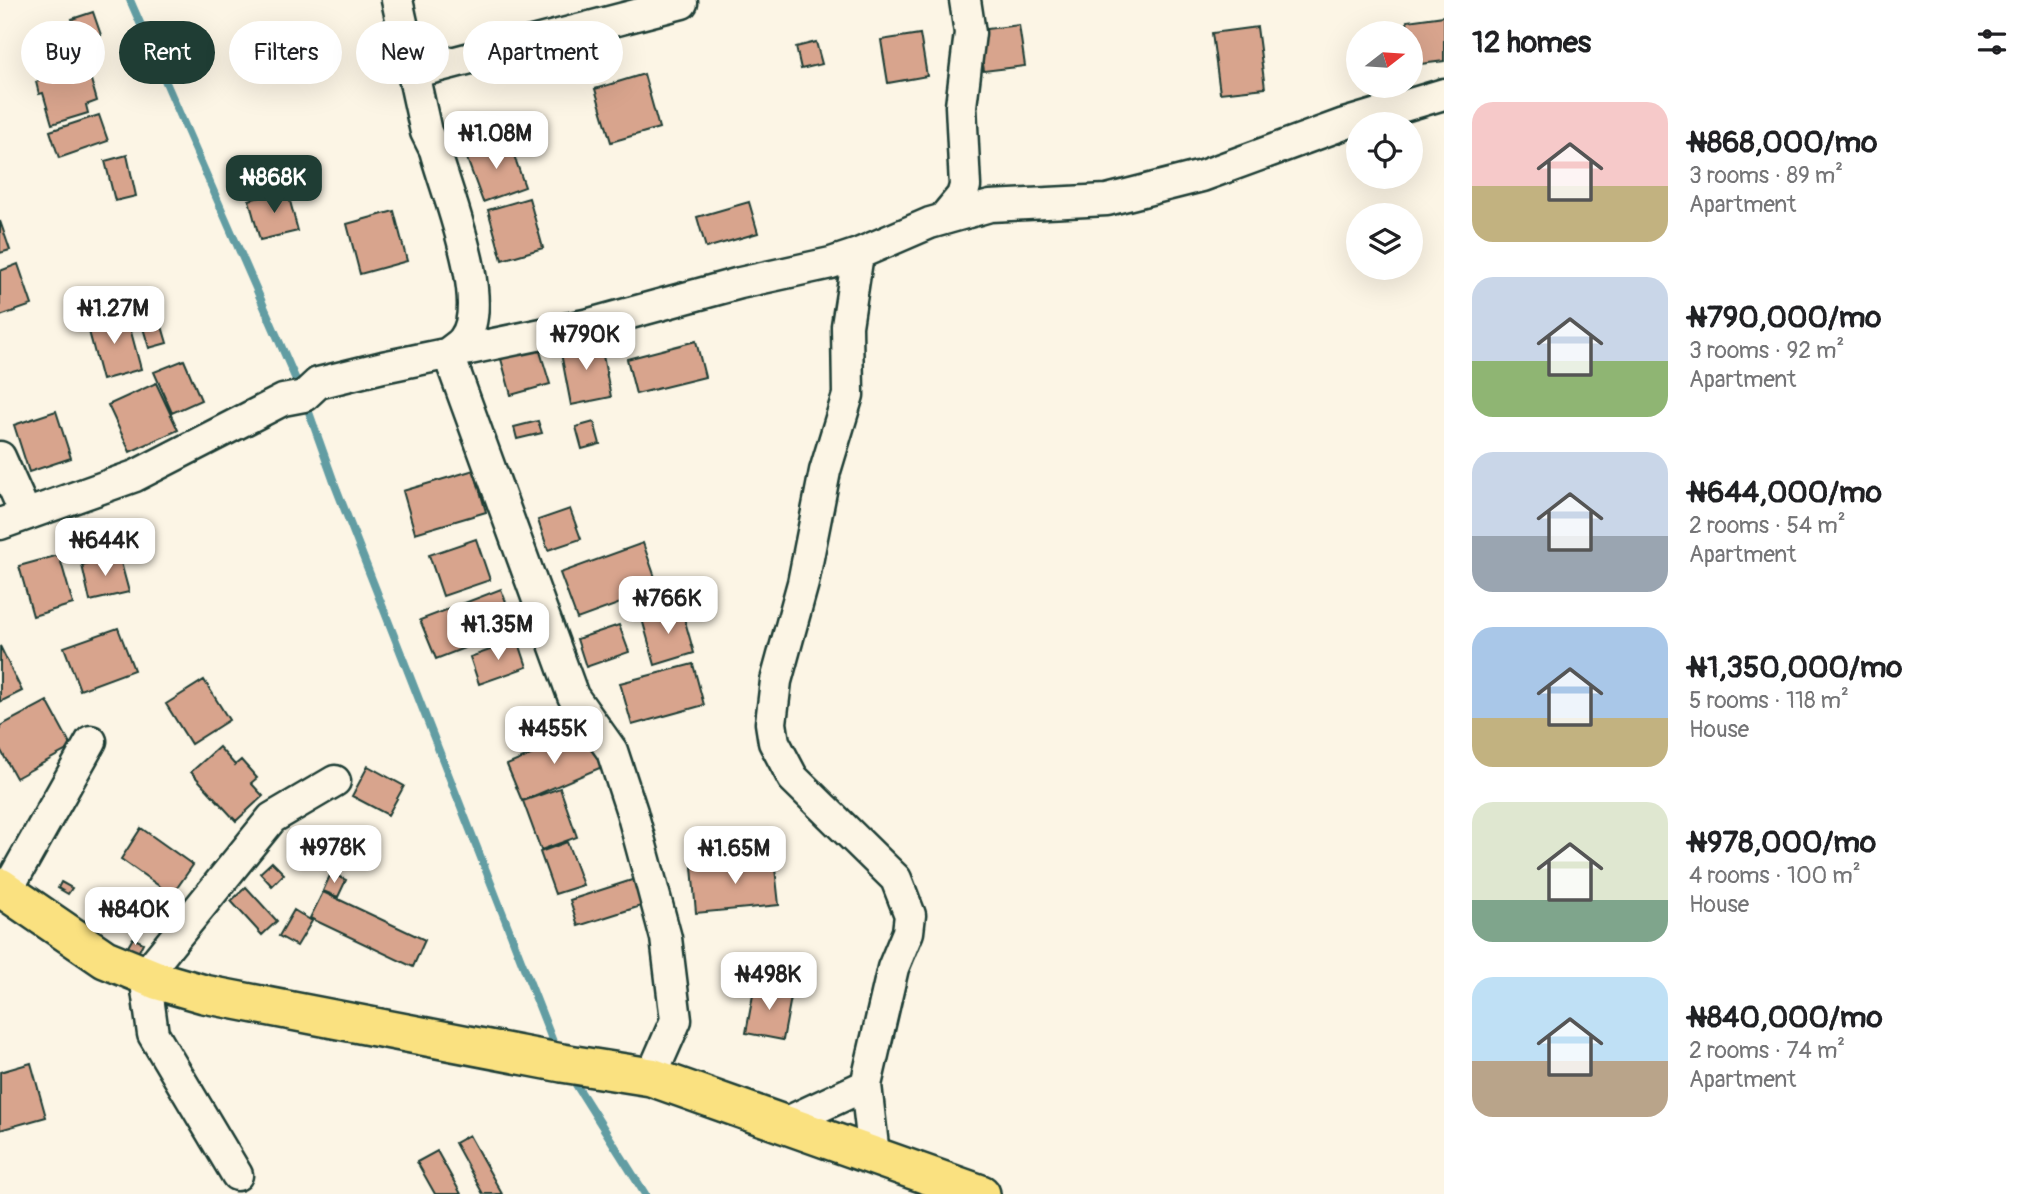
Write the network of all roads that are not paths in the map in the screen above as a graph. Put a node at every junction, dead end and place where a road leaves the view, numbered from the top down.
1 (397, 0) edge
2 (965, 0) edge
3 (682, 3) dead end
4 (402, 21) edge
5 (449, 64) edge
6 (415, 84) edge
7 (1444, 94) edge
8 (943, 219) junction
9 (858, 254) junction
10 (448, 353) junction
11 (0, 457) edge
12 (13, 518) edge
13 (91, 741) dead end
14 (335, 781) dead end
15 (3, 890) edge
16 (145, 975) junction
17 (651, 1077) junction
18 (866, 1086) junction
19 (785, 1123) junction
20 (874, 1155) junction
21 (237, 1175) dead end
22 (981, 1194) edge

1 - 4 street
2 - 8 street
3 - 5 street
6 - 10 street
7 - 8 street
8 - 9 street
9 - 10 street
9 - 18 street
10 - 12 street
10 - 17 street
11 - 12 street
13 - 15 street
14 - 16 street
15 - 16 main road
16 - 17 main road
16 - 21 street
17 - 19 main road
18 - 19 street
18 - 20 street
19 - 20 main road
20 - 22 main road

